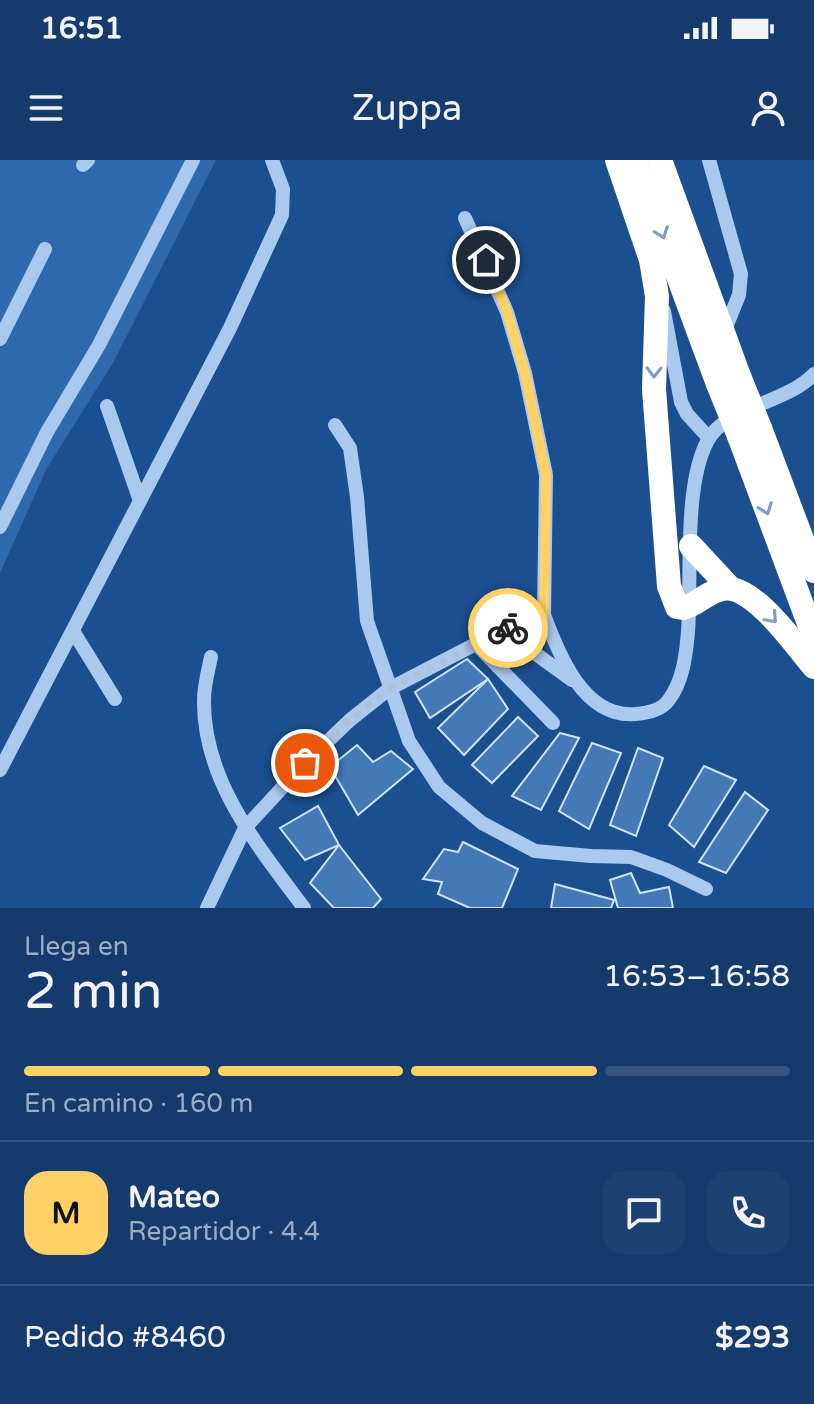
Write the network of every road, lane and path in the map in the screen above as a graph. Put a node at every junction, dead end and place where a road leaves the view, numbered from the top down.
1 (193, 160) edge
2 (272, 160) edge
3 (617, 160) edge
4 (635, 160) edge
5 (660, 160) edge
6 (709, 160) edge
7 (465, 218) dead end
8 (45, 249) dead end
9 (651, 260) junction
10 (723, 332) junction
11 (0, 339) edge
12 (814, 374) edge
13 (728, 380) junction
14 (107, 406) dead end
15 (335, 425) dead end
16 (749, 432) junction
17 (709, 438) junction
18 (140, 501) junction
19 (0, 527) edge
20 (691, 546) junction
21 (814, 571) edge
22 (730, 588) junction
23 (690, 607) junction
24 (544, 615) junction
25 (73, 631) junction
26 (493, 635) junction
27 (814, 637) edge
28 (476, 644) junction
29 (211, 657) dead end
30 (814, 667) edge
31 (577, 683) junction
32 (389, 689) junction
33 (115, 699) dead end
34 (553, 723) dead end
35 (0, 770) edge
36 (245, 828) junction
37 (706, 889) dead end
38 (207, 908) edge
39 (304, 908) edge

1 - 19 street
2 - 18 street
3 - 9 highway
4 -> 13 highway
5 - 10 highway
6 - 10 street
7 - 24 street
8 - 11 street
9 - 17 street
9 -> 23 highway
10 - 13 highway
12 - 17 street
13 - 16 highway, bridge
14 - 18 street
15 - 32 street
16 - 21 highway
16 -> 27 highway
17 - 20 street
18 - 25 street
20 - 22 highway
20 - 23 street
22 - 23 highway
22 -> 30 highway
23 - 31 street
24 - 26 street
24 - 31 street
25 - 33 street
25 - 35 street
26 - 28 street
26 - 31 street
28 - 32 street
28 - 34 street
29 - 36 street
32 - 36 street
32 - 37 street
36 - 38 street
36 - 39 street

